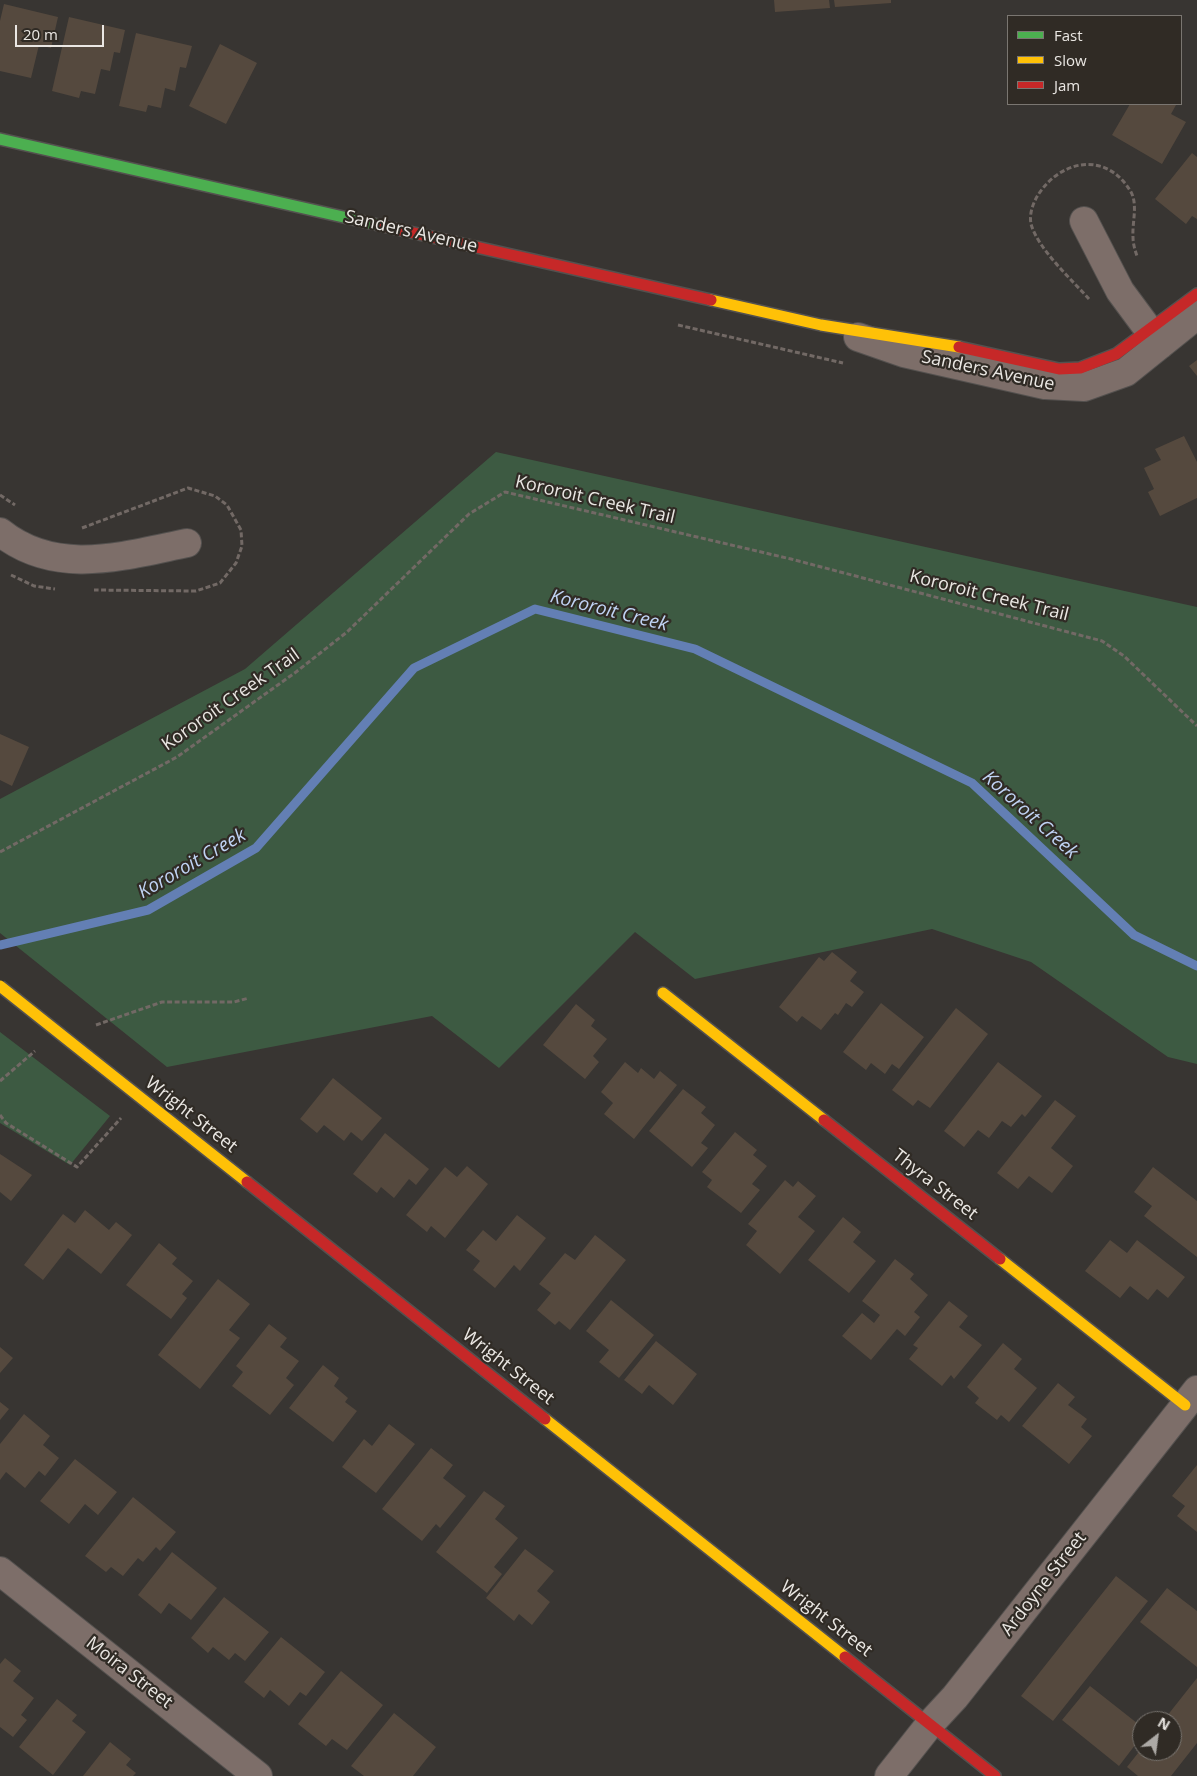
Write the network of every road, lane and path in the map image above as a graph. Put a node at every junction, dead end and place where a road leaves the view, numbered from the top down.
1 (0, 138) edge
2 (1084, 221) dead end
3 (1197, 294) edge
4 (1197, 315) edge
5 (821, 325) joint
6 (1154, 337) junction
7 (0, 532) edge
8 (187, 543) dead end
9 (1197, 726) edge
10 (0, 852) edge
11 (0, 986) edge
12 (663, 993) dead end
13 (249, 998) dead end
14 (89, 1028) dead end
15 (36, 1050) dead end
16 (0, 1082) edge
17 (138, 1096) junction
18 (0, 1115) edge
19 (1191, 1397) edge
20 (0, 1571) edge
21 (930, 1724) junction
22 (258, 1776) edge
23 (889, 1776) edge
24 (995, 1776) edge

1 - 5 street, Sanders Avenue
2 - 6 street
3 - 6 street, Sanders Avenue
4 - 6 street, Sanders Avenue
5 - 6 street, Sanders Avenue
7 - 8 street
9 - 10 path, Kororoit Creek Trail
11 - 17 street, Wright Street, bridge
12 - 19 street, Thyra Street
13 - 14 path
15 - 16 path
17 - 18 path
17 - 21 street, Wright Street
19 - 21 street, Ardoyne Street
20 - 22 street, Moira Street
21 - 23 street, Ardoyne Street
21 - 24 street, Wright Street

